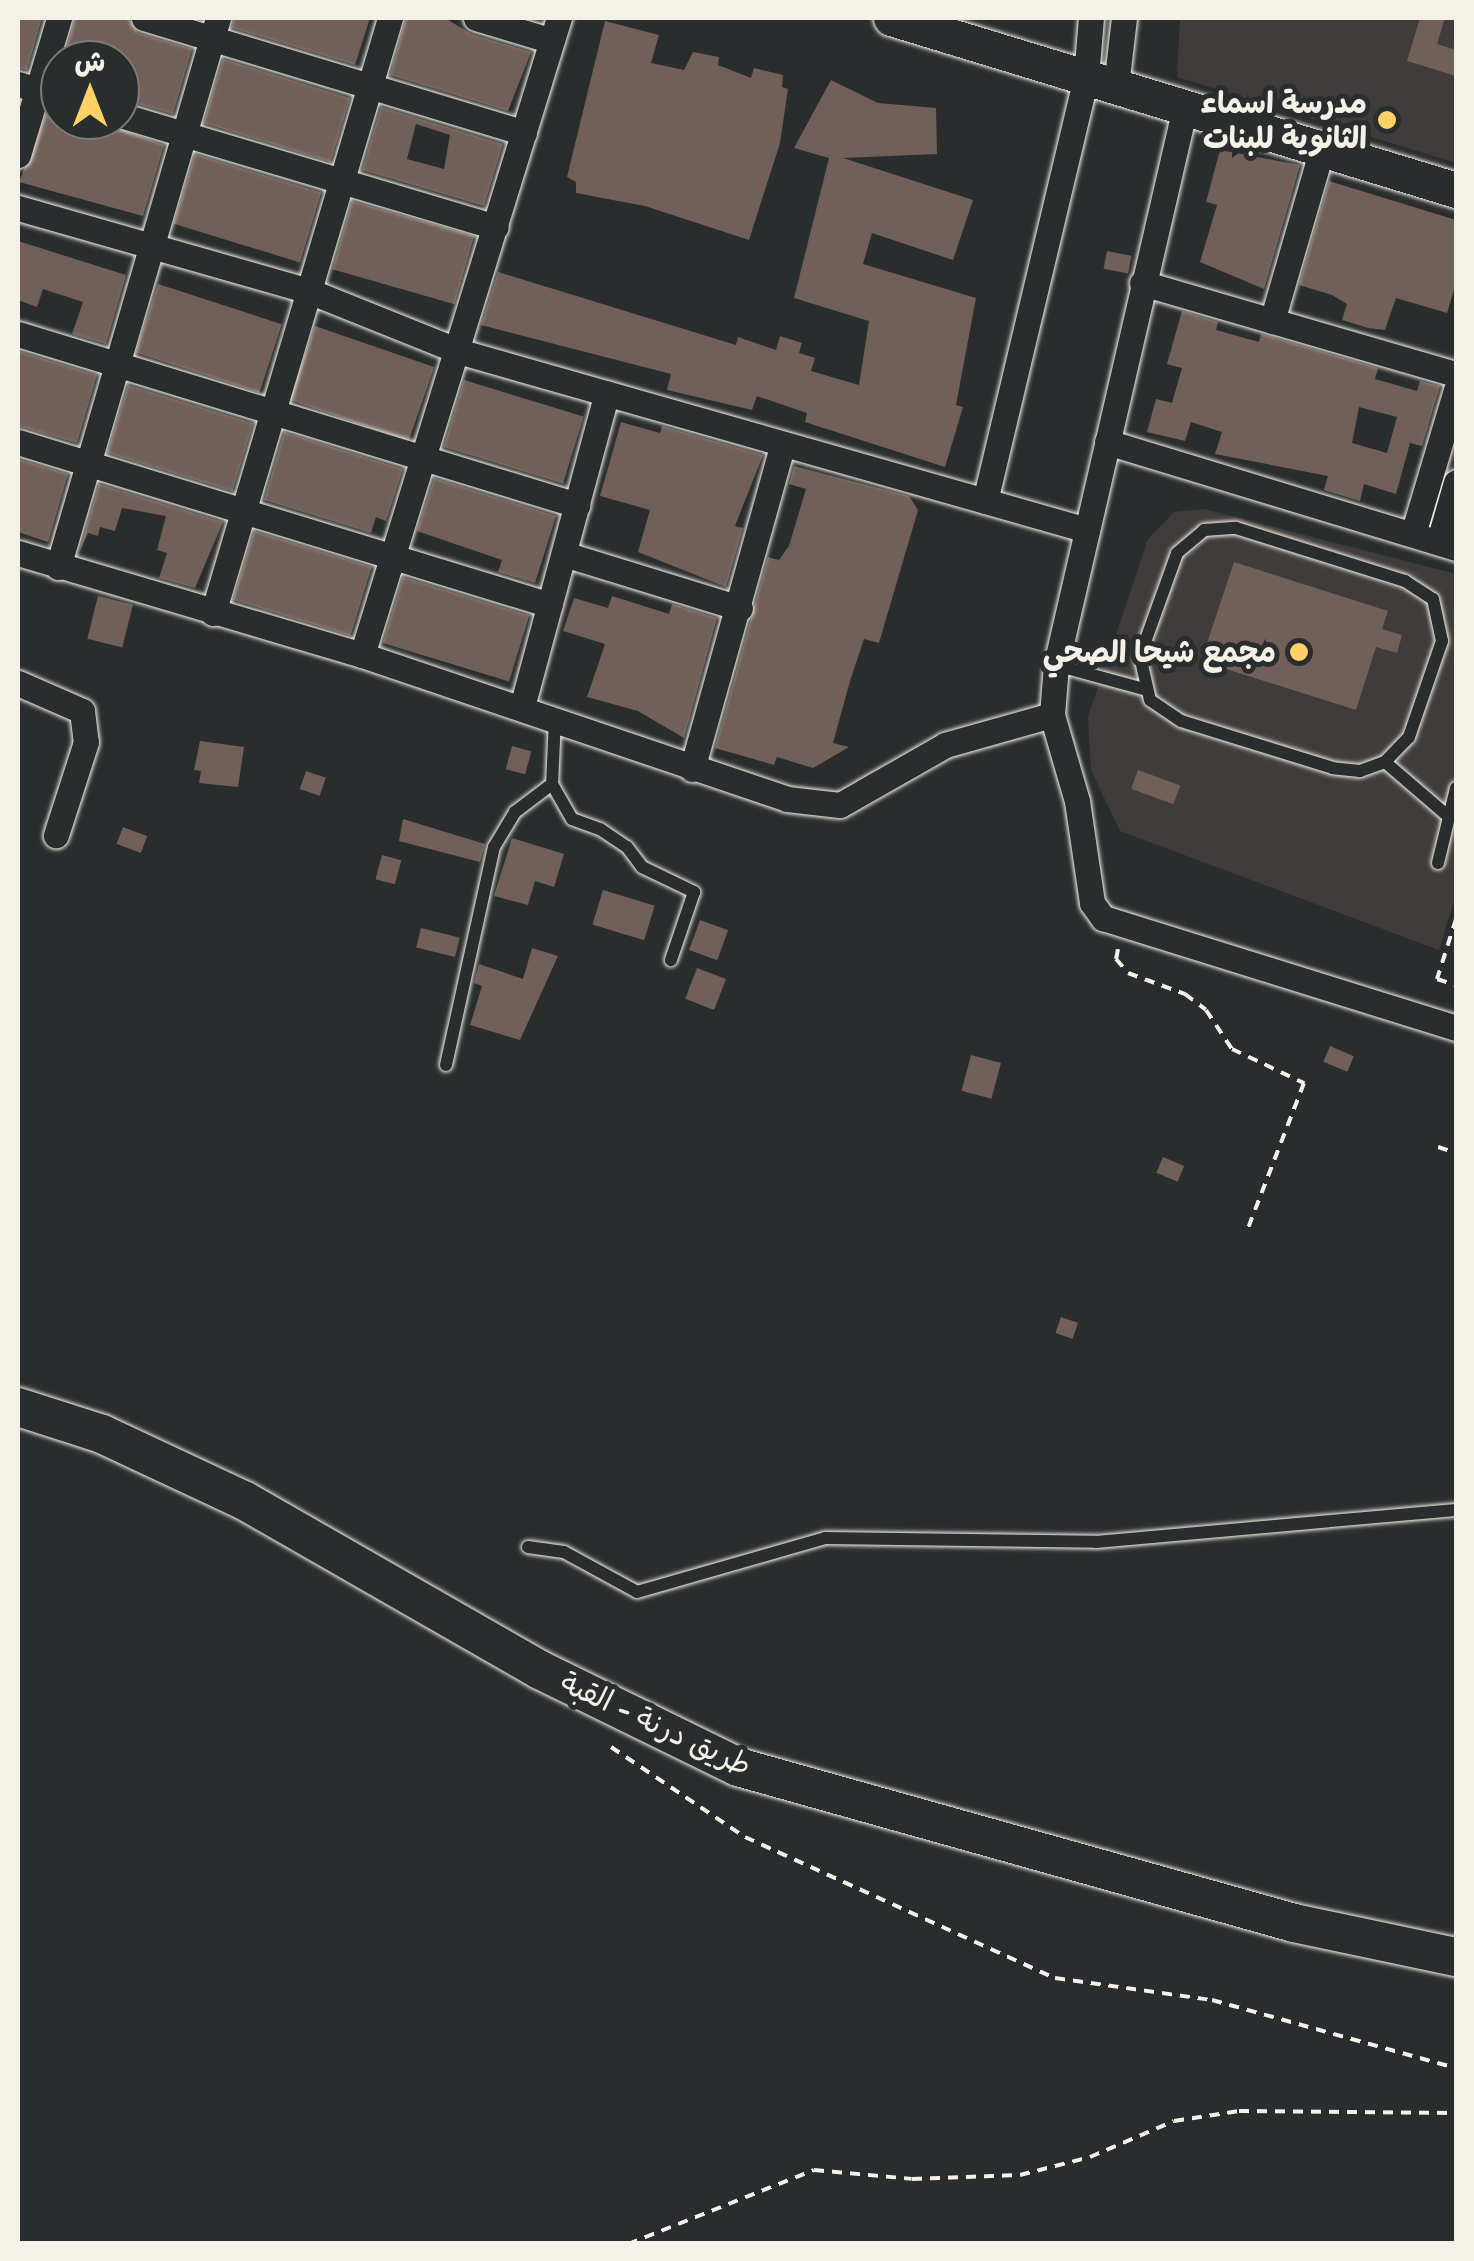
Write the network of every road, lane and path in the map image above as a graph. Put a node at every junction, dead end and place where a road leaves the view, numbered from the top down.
1 (60, 18) edge
2 (144, 18) edge
3 (390, 18) edge
4 (476, 18) edge
5 (891, 18) edge
6 (1091, 18) edge
7 (1124, 18) edge
8 (215, 28) edge
9 (556, 29) edge
10 (1101, 81) junction
11 (369, 86) junction
12 (38, 91) edge
13 (1185, 107) junction
14 (140, 121) edge
15 (524, 133) junction
16 (184, 134) junction
17 (1322, 149) junction
18 (18, 155) edge
19 (341, 181) junction
20 (1456, 190) edge
21 (18, 208) edge
22 (496, 228) junction
23 (151, 246) junction
24 (1142, 283) junction
25 (308, 291) junction
26 (1272, 320) junction
27 (18, 334) edge
28 (458, 351) junction
29 (117, 364) junction
30 (1456, 374) edge
31 (1456, 390) edge
32 (607, 394) junction
33 (272, 412) junction
34 (18, 442) edge
35 (1107, 442) junction
36 (783, 444) junction
37 (426, 459) junction
38 (88, 463) junction
39 (1456, 482) edge
40 (985, 501) junction
41 (577, 505) junction
42 (243, 511) junction
43 (1087, 530) junction
44 (1414, 534) junction
45 (1448, 545) edge
46 (18, 553) edge
47 (564, 554) junction
48 (395, 557) junction
49 (58, 566) junction
50 (550, 605) junction
51 (740, 608) junction
52 (213, 613) junction
53 (1450, 643) edge
54 (362, 655) junction
55 (1056, 665) junction
56 (18, 683) edge
57 (1144, 689) junction
58 (522, 707) junction
59 (1052, 715) junction
60 (555, 719) junction
61 (1386, 762) junction
62 (692, 769) junction
63 (552, 784) junction
64 (1456, 788) edge
65 (1449, 817) junction
66 (56, 834) dead end
67 (1438, 863) dead end
68 (1456, 919) edge
69 (1122, 924) junction
70 (670, 960) dead end
71 (1456, 985) edge
72 (1456, 1028) edge
73 (446, 1065) dead end
74 (1438, 1147) dead end
75 (1456, 1153) edge
76 (1248, 1228) dead end
77 (18, 1406) edge
78 (1456, 1510) edge
79 (528, 1548) dead end
80 (611, 1747) dead end
81 (1456, 1957) edge
82 (1456, 2068) edge
83 (1456, 2113) edge
84 (628, 2244) edge

1 - 12 street
2 - 8 street
3 - 11 street
4 - 9 street
5 - 10 street
6 - 10 street
7 - 10 street
8 - 11 street
8 - 16 street
9 - 15 street
10 - 13 street
10 - 40 street
11 - 15 street
11 - 19 street
12 - 18 street
13 - 17 street
13 - 24 street
14 - 16 street
15 - 22 street
16 - 19 street
16 - 23 street
17 - 20 street
17 - 26 street
19 - 22 street
19 - 25 street
21 - 23 street
22 - 28 street
23 - 25 street
23 - 29 street
24 - 26 street
24 - 35 street
25 - 28 street
25 - 33 street
26 - 30 street
27 - 29 street
28 - 32 street
28 - 37 street
29 - 33 street
29 - 38 street
31 - 44 street
32 - 36 street
32 - 41 street
33 - 37 street
33 - 42 street
34 - 38 street
35 - 43 street
35 - 44 street
36 - 40 street
36 - 51 street
37 - 41 street
37 - 48 street
38 - 42 street
38 - 49 street
39 - 45 street
40 - 43 street
41 - 47 street
42 - 48 street
42 - 52 street
43 - 55 street
44 - 45 street
46 - 49 street
47 - 50 street
47 - 51 street
48 - 50 street
48 - 54 street
49 - 52 street
50 - 58 street
51 - 62 street
52 - 54 street
53 - 57 lane
53 - 61 lane
54 - 58 street
55 - 57 lane
55 - 59 street
56 - 66 street
57 - 61 lane
58 - 60 street
59 - 62 street
59 - 69 street
60 - 62 street
60 - 63 lane
61 - 65 lane
63 - 70 lane
63 - 73 lane
64 - 65 lane
65 - 67 lane
68 - 71 path
69 - 72 street
69 - 76 path
74 - 75 path
77 - 81 main road, طريق درنة - القبة
78 - 79 lane
80 - 82 path
83 - 84 path

